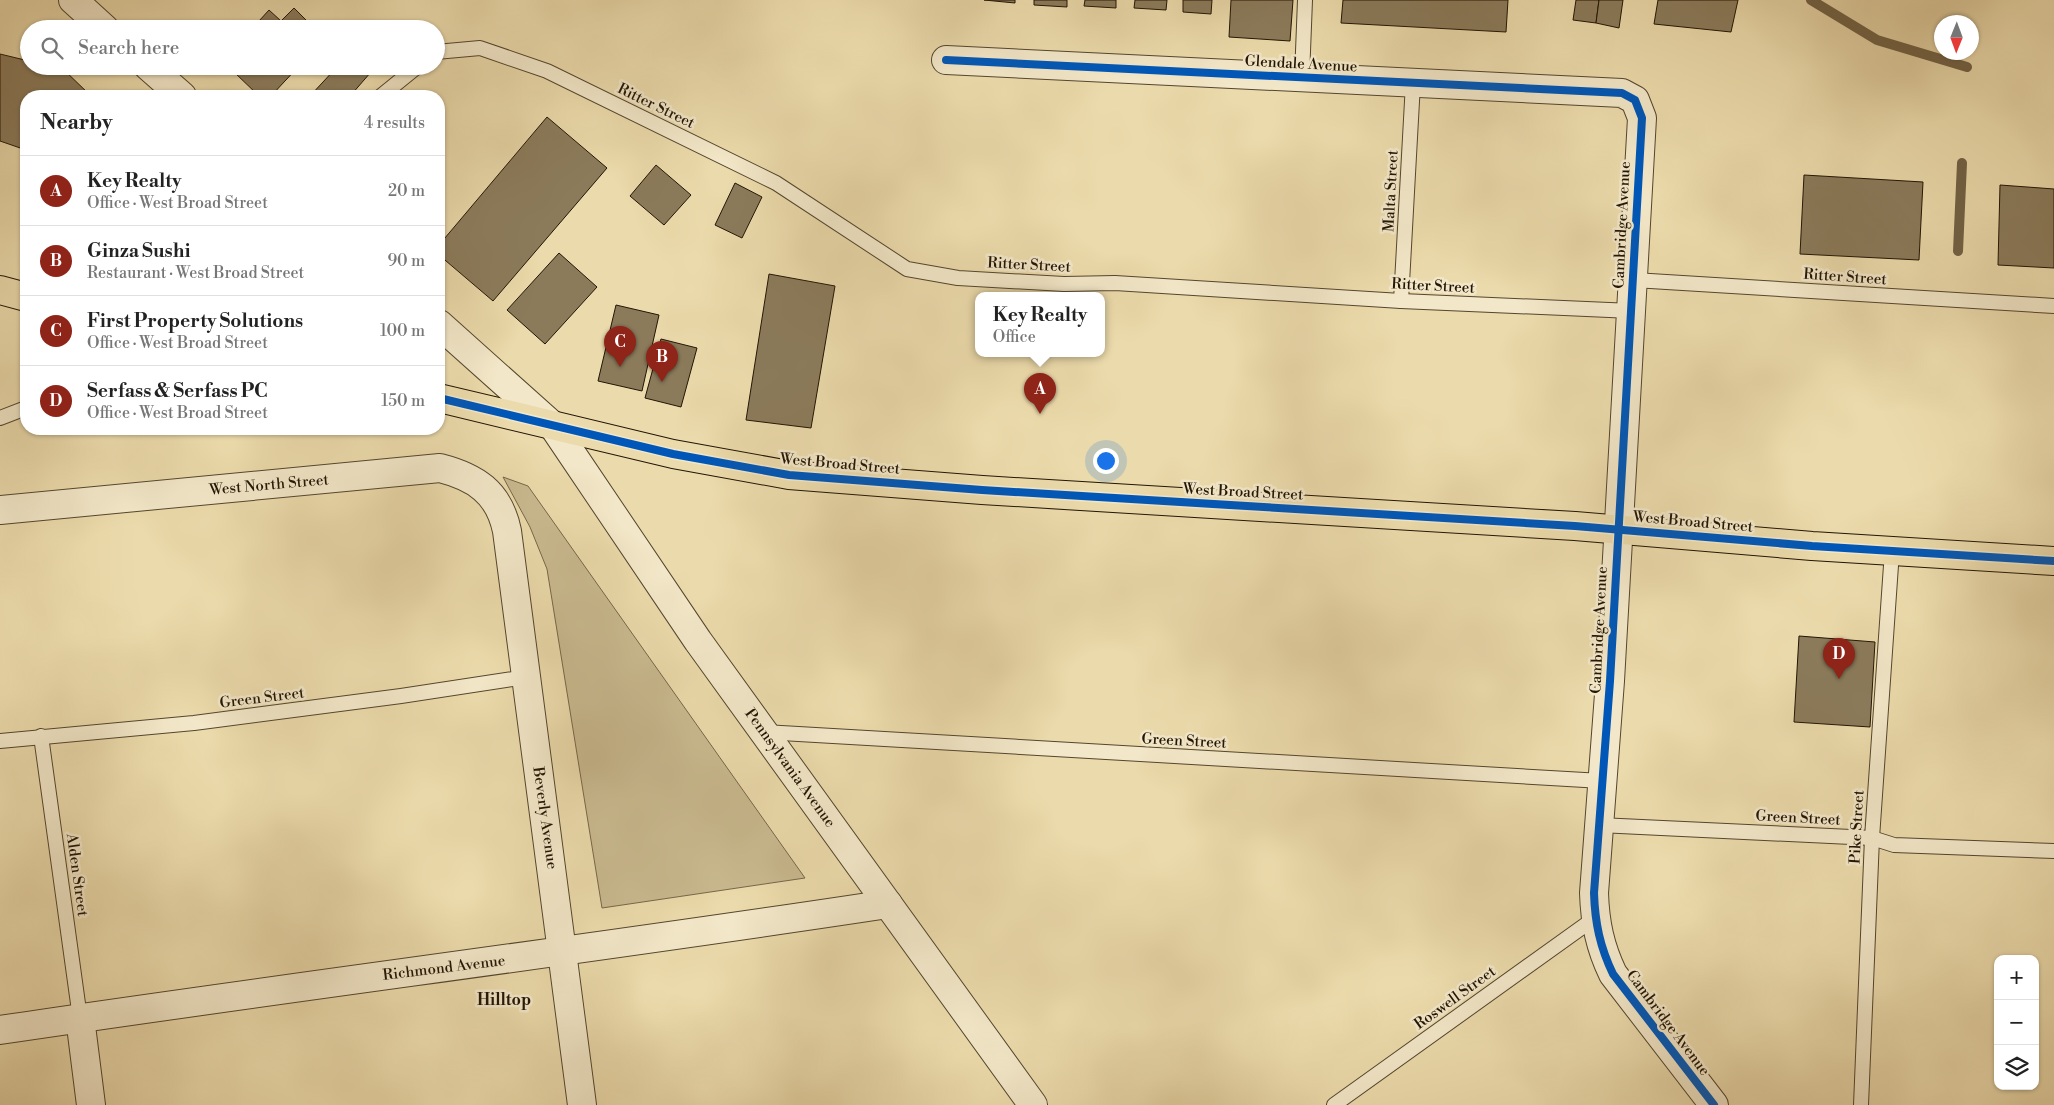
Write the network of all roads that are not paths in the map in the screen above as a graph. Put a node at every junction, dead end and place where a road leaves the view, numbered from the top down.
1 (73, 0) edge
2 (1305, 0) edge
3 (95, 20) edge
4 (445, 51) edge
5 (946, 60) dead end
6 (158, 75) edge
7 (407, 75) edge
8 (1302, 77) junction
9 (1413, 83) junction
10 (175, 90) edge
11 (388, 90) edge
12 (1642, 118) joint
13 (1634, 280) junction
14 (0, 290) edge
15 (20, 295) edge
16 (1401, 300) junction
17 (2054, 306) edge
18 (1632, 311) junction
19 (445, 329) edge
20 (445, 399) edge
21 (20, 410) edge
22 (0, 418) edge
23 (553, 426) junction
24 (0, 510) edge
25 (1619, 530) junction
26 (507, 531) joint
27 (1892, 551) junction
28 (2054, 561) edge
29 (526, 677) junction
30 (764, 732) junction
31 (41, 736) junction
32 (0, 741) edge
33 (1602, 781) junction
34 (1599, 825) junction
35 (1872, 838) junction
36 (2054, 851) edge
37 (888, 904) junction
38 (1595, 918) junction
39 (564, 952) junction
40 (80, 1018) junction
41 (0, 1030) edge
42 (91, 1105) edge
43 (582, 1105) edge
44 (1033, 1105) edge
45 (1334, 1105) edge
46 (1714, 1105) edge
47 (1861, 1105) edge

1 - 3 street
2 - 8 lane
4 - 16 lane, Ritter Street
5 - 8 street, Glendale Avenue
6 - 10 street
7 - 11 lane
8 - 9 street, Glendale Avenue
9 - 12 street, Glendale Avenue
9 - 16 lane, Malta Street
12 - 13 street, Cambridge Avenue
13 - 17 lane, Ritter Street
13 - 18 street, Cambridge Avenue
14 - 15 main road
16 - 18 lane, Ritter Street
18 - 25 street, Cambridge Avenue
19 - 23 street, Pennsylvania Avenue
20 - 23 main road, West Broad Street
21 - 22 lane
23 - 25 main road, West Broad Street
23 - 30 street, Pennsylvania Avenue
24 - 26 street, West North Street
25 - 27 main road, West Broad Street
25 - 33 street, Cambridge Avenue
26 - 29 street, Beverly Avenue
27 - 28 main road, West Broad Street
27 - 35 lane, Pike Street
29 - 31 lane, Green Street
29 - 39 street, Beverly Avenue
30 - 33 lane, Green Street
30 - 37 street, Pennsylvania Avenue
31 - 32 lane, Green Street
31 - 40 lane, Alden Street
33 - 34 street, Cambridge Avenue
34 - 35 lane, Green Street
34 - 38 street, Cambridge Avenue
35 - 36 lane, Green Street
35 - 47 lane, Pike Street
37 - 39 street, Richmond Avenue
37 - 44 street, Pennsylvania Avenue
38 - 45 lane, Roswell Street
38 - 46 street, Cambridge Avenue
39 - 40 street, Richmond Avenue
39 - 43 street, Beverly Avenue
40 - 41 street, Richmond Avenue
40 - 42 street

